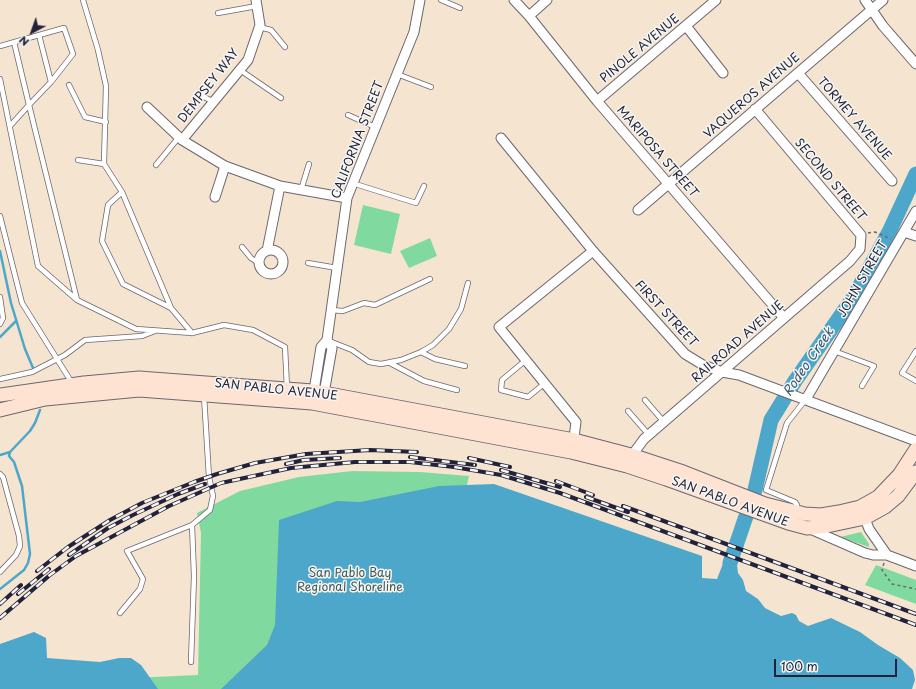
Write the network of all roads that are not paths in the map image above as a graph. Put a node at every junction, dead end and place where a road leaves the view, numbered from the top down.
1 (83, 0) edge
2 (420, 0) edge
3 (441, 0) edge
4 (514, 0) edge
5 (547, 0) edge
6 (716, 0) edge
7 (865, 0) edge
8 (883, 0) edge
9 (256, 3) edge
10 (460, 8) dead end
11 (872, 10) junction
12 (218, 13) dead end
13 (529, 16) junction
14 (686, 26) junction
15 (259, 27) junction
16 (39, 35) junction
17 (14, 42) junction
18 (0, 46) edge
19 (285, 46) dead end
20 (916, 64) edge
21 (240, 70) junction
22 (397, 73) junction
23 (723, 73) dead end
24 (798, 73) junction
25 (0, 79) edge
26 (51, 82) junction
27 (68, 85) dead end
28 (431, 87) dead end
29 (205, 88) dead end
30 (280, 98) dead end
31 (597, 101) junction
32 (214, 102) junction
33 (28, 105) junction
34 (147, 107) dead end
35 (755, 109) junction
36 (348, 115) dead end
37 (106, 122) junction
38 (10, 126) junction
39 (375, 127) junction
40 (181, 138) junction
41 (502, 138) dead end
42 (78, 160) dead end
43 (104, 164) junction
44 (309, 164) dead end
45 (156, 165) dead end
46 (225, 166) junction
47 (892, 181) dead end
48 (352, 183) junction
49 (669, 183) junction
50 (280, 186) junction
51 (424, 186) dead end
52 (301, 190) junction
53 (122, 192) junction
54 (215, 198) dead end
55 (347, 198) junction
56 (638, 210) dead end
57 (916, 211) edge
58 (0, 216) edge
59 (904, 232) junction
60 (861, 235) joint
61 (916, 236) edge
62 (242, 247) dead end
63 (592, 250) junction
64 (267, 251) junction
65 (308, 263) dead end
66 (260, 264) junction
67 (337, 268) junction
68 (430, 279) dead end
69 (468, 283) dead end
70 (0, 296) edge
71 (77, 300) junction
72 (171, 308) junction
73 (331, 310) junction
74 (784, 318) junction
75 (0, 324) edge
76 (158, 330) junction
77 (192, 333) junction
78 (327, 340) junction
79 (834, 351) junction
80 (916, 351) edge
81 (421, 352) junction
82 (56, 358) junction
83 (526, 360) junction
84 (390, 363) junction
85 (465, 366) dead end
86 (722, 372) junction
87 (0, 380) edge
88 (916, 381) edge
89 (545, 383) junction
90 (73, 385) junction
91 (862, 386) dead end
92 (204, 389) junction
93 (288, 390) junction
94 (457, 390) dead end
95 (0, 395) edge
96 (318, 398) junction
97 (806, 399) junction
98 (645, 400) dead end
99 (0, 410) edge
100 (628, 411) dead end
101 (664, 422) junction
102 (649, 435) junction
103 (916, 441) edge
104 (573, 446) junction
105 (916, 449) edge
106 (629, 460) junction
107 (916, 472) edge
108 (0, 474) edge
109 (763, 509) junction
110 (863, 512) junction
111 (800, 513) junction
112 (192, 525) junction
113 (807, 528) junction
114 (887, 555) junction
115 (916, 566) edge
116 (0, 572) edge
117 (120, 613) dead end
118 (191, 662) dead end

1 - 37 lane
2 - 22 street, CALIFORNIA STREET
3 - 10 lane
4 - 13 street, MARIPOSA STREET
5 - 13 street
6 - 14 street, PINOLE AVENUE
7 - 11 street
8 - 11 street, VAQUEROS AVENUE
9 - 12 lane
9 - 15 street, DEMPSEY WAY
11 - 20 street
11 - 24 street, VAQUEROS AVENUE
13 - 31 street, MARIPOSA STREET
14 - 23 street
14 - 31 street, PINOLE AVENUE
15 - 19 lane
15 - 21 street, DEMPSEY WAY
16 - 17 lane
16 - 26 lane
16 - 26 lane
17 - 18 lane
17 - 33 lane
21 - 30 lane
21 - 32 street, DEMPSEY WAY
22 - 28 lane
22 - 39 street, CALIFORNIA STREET
24 - 35 street, VAQUEROS AVENUE
24 - 47 street, TORMEY AVENUE
25 - 38 lane
26 - 33 lane
27 - 37 lane
29 - 32 lane
31 - 49 street, MARIPOSA STREET
32 - 40 street, DEMPSEY WAY
33 - 38 lane
33 - 71 lane
34 - 40 street
35 - 49 street, VAQUEROS AVENUE
35 - 60 street, SECOND STREET
36 - 39 lane
37 - 43 lane
38 - 71 lane
39 - 48 street, CALIFORNIA STREET
40 - 45 lane
40 - 46 street
41 - 63 street, FIRST STREET
42 - 43 lane
43 - 53 lane
44 - 52 lane
46 - 50 street
46 - 54 street
48 - 51 lane
48 - 55 street, CALIFORNIA STREET
49 - 56 street, VAQUEROS AVENUE
49 - 74 street, MARIPOSA STREET
50 - 52 street
50 - 64 street
52 - 55 street
53 - 72 lane
53 - 72 lane
55 - 67 street, CALIFORNIA STREET
57 - 59 street
58 - 82 lane
59 - 61 street
59 - 79 street, JOHN STREET
60 - 74 street, RAILROAD AVENUE
62 - 66 lane
63 - 83 street
63 - 86 street, FIRST STREET
64 - 66 street
64 - 66 street
65 - 67 lane
67 - 73 street, CALIFORNIA STREET
68 - 73 lane
69 - 81 lane
70 - 75 lane
71 - 76 lane
72 - 77 lane
73 - 78 street, CALIFORNIA STREET
74 - 86 street, RAILROAD AVENUE
76 - 77 lane
76 - 82 lane
77 - 93 lane
78 - 84 lane
78 - 96 street, CALIFORNIA STREET
79 - 91 lane
79 - 97 street, JOHN STREET
80 - 88 lane
81 - 84 lane
81 - 85 lane
82 - 87 lane
82 - 90 lane
83 - 89 street
83 - 89 lane
84 - 94 lane
86 - 97 street, FIRST STREET
86 - 101 street, RAILROAD AVENUE
89 - 104 street
90 - 92 main road, SAN PABLO AVENUE
90 - 95 main road, SAN PABLO AVENUE
92 - 93 main road, SAN PABLO AVENUE
92 - 96 main road, SAN PABLO AVENUE
92 - 99 main road, SAN PABLO AVENUE
92 - 112 lane
93 - 96 main road, SAN PABLO AVENUE
96 - 104 main road, SAN PABLO AVENUE
97 - 103 street, FIRST STREET
97 - 111 lane
98 - 101 lane
100 - 102 lane
101 - 102 street, RAILROAD AVENUE
102 - 106 street, RAILROAD AVENUE
104 - 106 main road, SAN PABLO AVENUE
105 - 110 main road
106 - 109 main road, SAN PABLO AVENUE
107 - 110 main road
108 - 116 lane
109 - 111 main road, SAN PABLO AVENUE
109 - 113 main road, SAN PABLO AVENUE
110 - 111 main road, SAN PABLO AVENUE
110 - 113 main road
110 - 114 street
112 - 117 lane
112 - 118 lane
113 - 114 street, SAN PABLO AVENUE
114 - 115 street, SAN PABLO AVENUE

